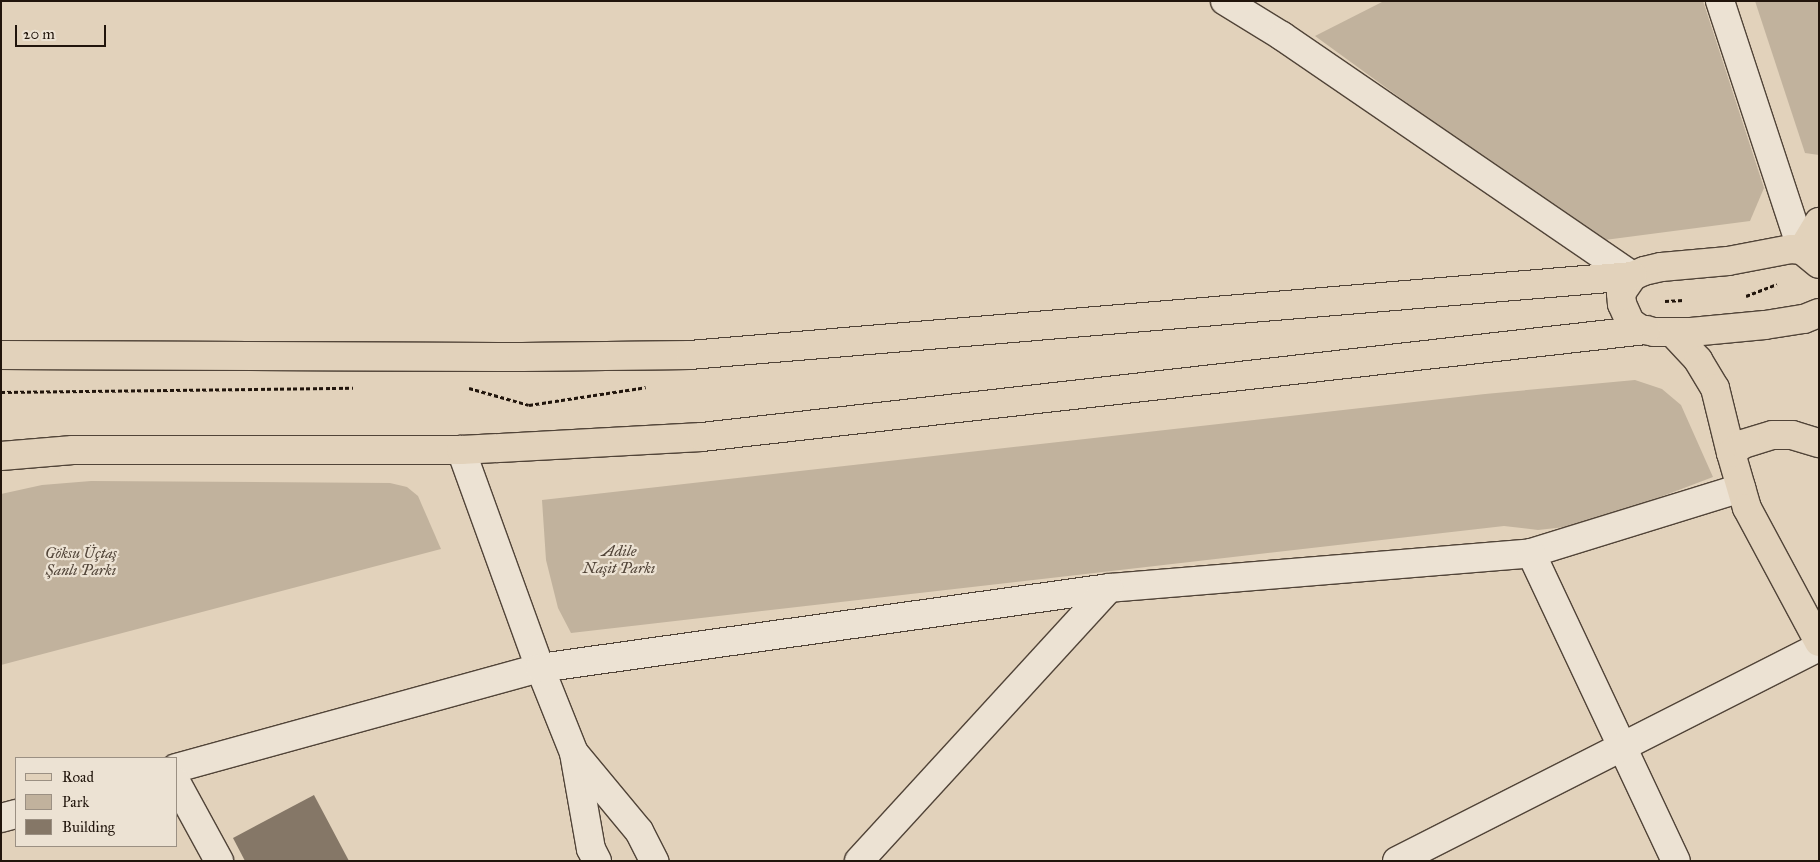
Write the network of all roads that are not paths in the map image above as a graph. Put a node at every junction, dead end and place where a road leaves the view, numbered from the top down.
1 (1225, 1) edge
2 (1720, 1) edge
3 (1819, 222) edge
4 (1810, 257) edge
5 (1633, 276) junction
6 (1819, 313) edge
7 (1646, 330) junction
8 (1673, 333) junction
9 (1, 355) edge
10 (1819, 443) edge
11 (461, 450) junction
12 (1731, 453) junction
13 (1, 456) edge
14 (1741, 488) junction
15 (1531, 552) junction
16 (1109, 588) junction
17 (1819, 642) edge
18 (1819, 647) edge
19 (540, 668) junction
20 (1622, 746) junction
21 (574, 753) junction
22 (178, 767) edge
23 (178, 786) edge
24 (15, 814) edge
25 (1, 818) edge
26 (219, 861) edge
27 (597, 861) edge
28 (654, 861) edge
29 (859, 861) edge
30 (1397, 861) edge
31 (1676, 861) edge

1 - 5 street
2 - 4 street
3 - 4 main road
4 - 5 main road
5 - 7 main road
5 - 9 main road
6 - 8 main road
7 - 8 main road
7 - 11 main road
8 - 12 main road
10 - 12 main road
11 - 13 main road
11 - 19 street
12 - 14 main road
14 - 15 street
14 - 17 main road
15 - 16 street
15 - 20 street
16 - 19 street
16 - 29 street
18 - 20 street
19 - 21 street
19 - 22 street
20 - 30 street
20 - 31 street
21 - 27 street
21 - 28 street
23 - 26 street
24 - 25 street

